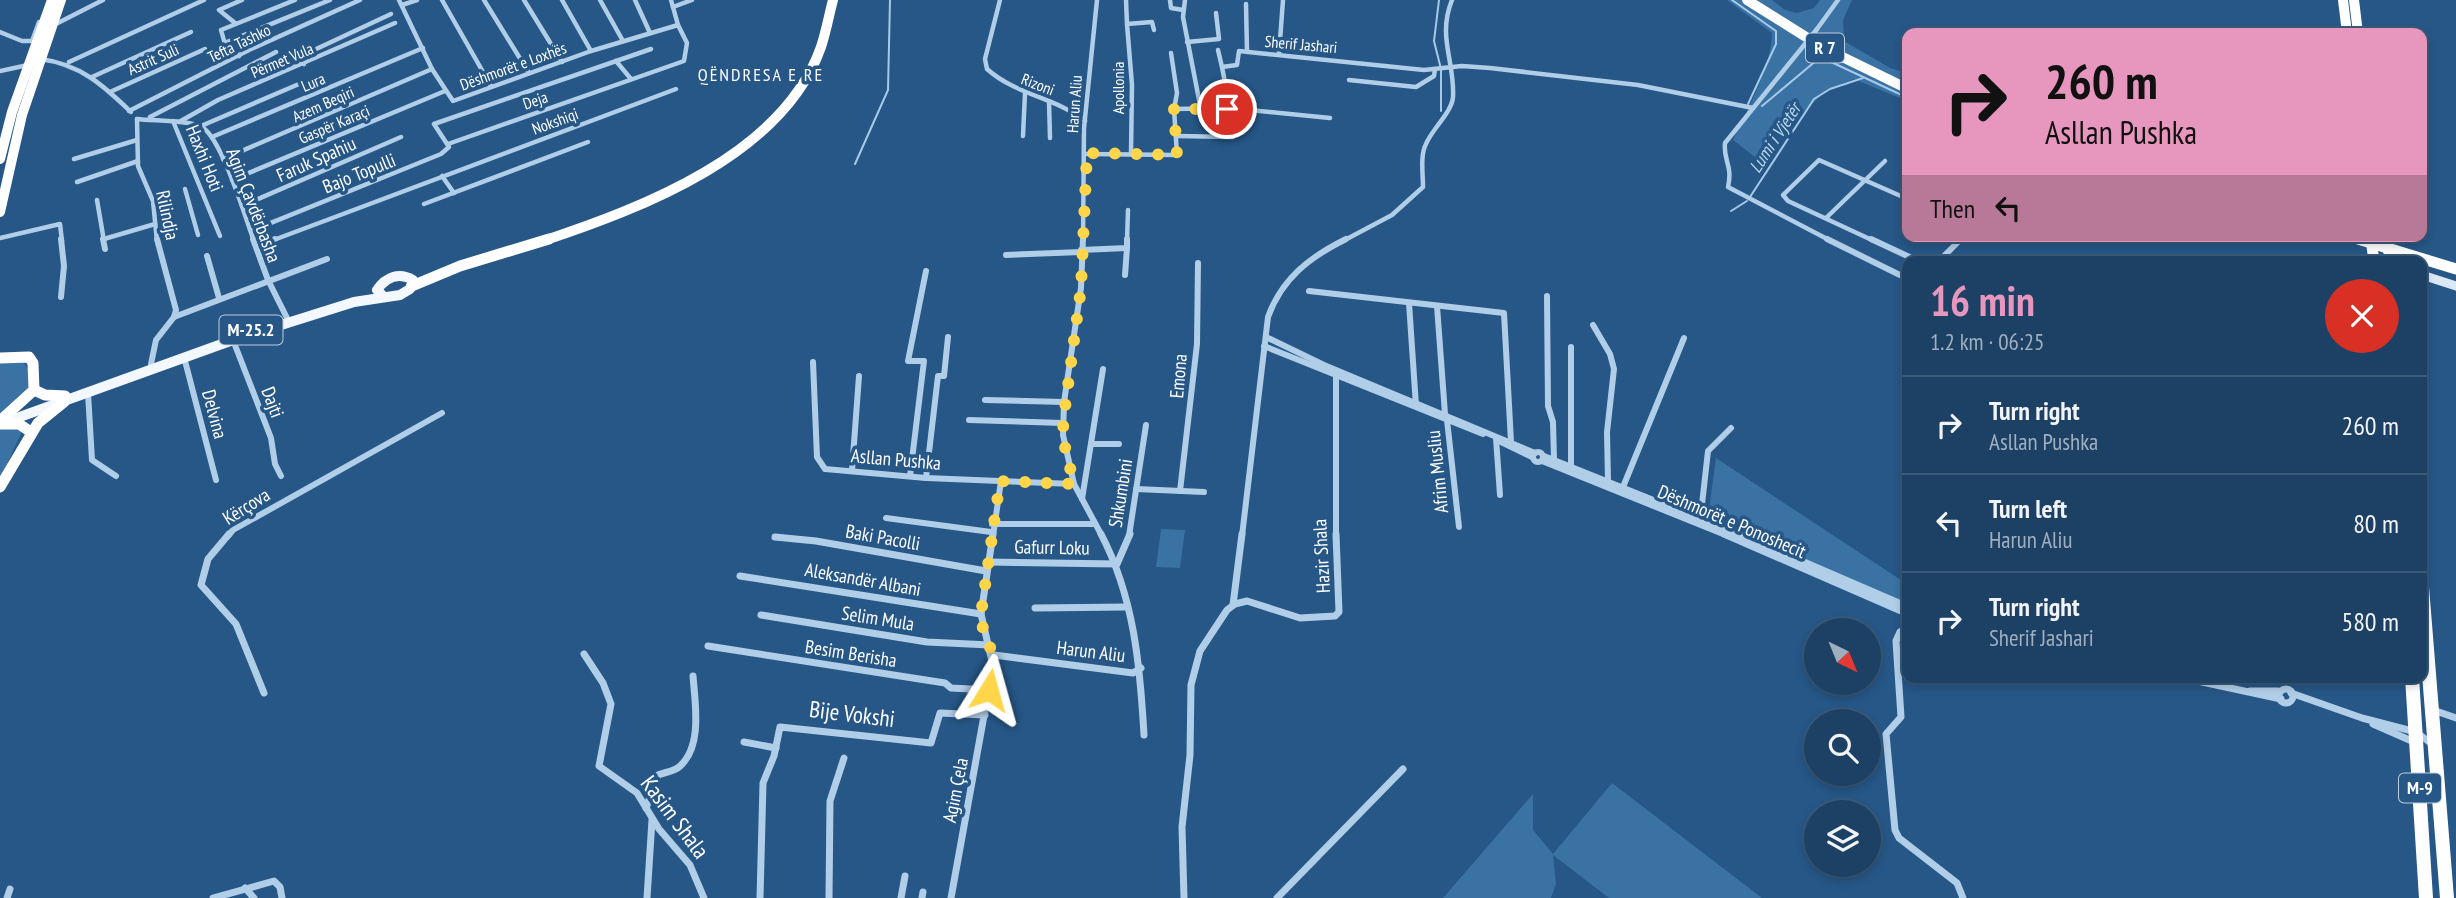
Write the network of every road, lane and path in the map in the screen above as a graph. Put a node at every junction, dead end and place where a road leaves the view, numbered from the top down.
1 (50, 0) edge
2 (61, 0) edge
3 (103, 0) edge
4 (192, 0) edge
5 (242, 0) edge
6 (295, 0) edge
7 (330, 0) edge
8 (360, 0) edge
9 (417, 0) edge
10 (442, 0) edge
11 (484, 0) edge
12 (524, 0) edge
13 (562, 0) edge
14 (600, 0) edge
15 (635, 0) edge
16 (671, 0) edge
17 (692, 0) edge
18 (825, 0) edge
19 (833, 0) edge
20 (1000, 0) edge
21 (1097, 0) edge
22 (1126, 0) edge
23 (1170, 0) edge
24 (1185, 0) edge
25 (1283, 0) edge
26 (1452, 0) edge
27 (1747, 0) edge
28 (1756, 0) edge
29 (1838, 0) edge
30 (2343, 0) edge
31 (2354, 0) edge
32 (201, 1) edge
33 (401, 3) edge
34 (1246, 4) dead end
35 (673, 7) junction
36 (1183, 10) junction
37 (1216, 13) dead end
38 (391, 14) dead end
39 (235, 23) junction
40 (395, 23) dead end
41 (1127, 24) junction
42 (678, 25) junction
43 (52, 26) junction
44 (2346, 28) edge
45 (2357, 28) edge
46 (1154, 30) dead end
47 (0, 32) edge
48 (191, 32) dead end
49 (650, 33) junction
50 (35, 41) junction
51 (623, 41) junction
52 (227, 42) junction
53 (1187, 43) junction
54 (423, 48) junction
55 (205, 49) dead end
56 (651, 49) dead end
57 (1218, 50) dead end
58 (591, 51) junction
59 (1247, 51) junction
60 (276, 52) dead end
61 (1171, 53) dead end
62 (1279, 54) junction
63 (239, 56) junction
64 (40, 59) junction
65 (616, 61) junction
66 (69, 62) junction
67 (562, 62) junction
68 (304, 64) junction
69 (28, 65) junction
70 (1222, 67) junction
71 (1442, 68) junction
72 (432, 69) junction
73 (0, 71) edge
74 (529, 73) junction
75 (92, 77) junction
76 (631, 79) junction
77 (1349, 80) dead end
78 (1902, 83) edge
79 (1902, 83) edge
80 (299, 84) dead end
81 (491, 86) junction
82 (676, 89) dead end
83 (445, 91) junction
84 (110, 92) junction
85 (1025, 93) junction
86 (1049, 101) junction
87 (1230, 108) junction
88 (1753, 108) junction
89 (1174, 109) junction
90 (1200, 110) junction
91 (129, 111) junction
92 (1330, 118) dead end
93 (137, 119) junction
94 (147, 119) junction
95 (176, 121) junction
96 (1085, 121) junction
97 (201, 126) junction
98 (1023, 136) dead end
99 (1177, 136) junction
100 (212, 137) junction
101 (401, 137) dead end
102 (1233, 137) dead end
103 (1050, 138) dead end
104 (137, 140) junction
105 (588, 142) dead end
106 (448, 144) junction
107 (1087, 153) junction
108 (1131, 153) junction
109 (0, 155) edge
110 (74, 159) dead end
111 (223, 159) junction
112 (138, 161) junction
113 (1885, 161) dead end
114 (442, 176) junction
115 (232, 180) junction
116 (1866, 181) junction
117 (76, 182) dead end
118 (185, 188) dead end
119 (454, 193) junction
120 (1902, 197) edge
121 (97, 200) dead end
122 (424, 204) dead end
123 (208, 206) junction
124 (242, 206) junction
125 (1128, 210) dead end
126 (0, 212) edge
127 (191, 212) junction
128 (1826, 218) junction
129 (155, 224) junction
130 (251, 231) junction
131 (198, 235) dead end
132 (220, 236) dead end
133 (0, 238) edge
134 (104, 239) junction
135 (1958, 242) edge
136 (2370, 242) edge
137 (2386, 242) edge
138 (257, 246) junction
139 (1126, 248) junction
140 (105, 249) dead end
141 (1081, 251) junction
142 (1006, 255) dead end
143 (207, 256) dead end
144 (1907, 256) edge
145 (1943, 256) edge
146 (2420, 256) edge
147 (2427, 256) edge
148 (2427, 256) edge
149 (2427, 258) edge
150 (327, 259) dead end
151 (1198, 263) dead end
152 (2456, 266) edge
153 (926, 271) dead end
154 (1125, 275) dead end
155 (1902, 276) edge
156 (2427, 277) edge
157 (268, 280) junction
158 (410, 281) junction
159 (2427, 282) edge
160 (380, 284) junction
161 (2456, 287) edge
162 (1309, 291) dead end
163 (1546, 296) dead end
164 (61, 297) dead end
165 (384, 297) junction
166 (219, 298) junction
167 (1409, 303) junction
168 (1437, 306) junction
169 (174, 317) junction
170 (287, 318) junction
171 (1593, 325) dead end
172 (948, 337) dead end
173 (1266, 337) junction
174 (1684, 338) dead end
175 (233, 340) junction
176 (1264, 346) junction
177 (1571, 347) dead end
178 (184, 357) junction
179 (2, 358) edge
180 (813, 362) dead end
181 (1313, 363) junction
182 (151, 364) junction
183 (1103, 369) dead end
184 (1336, 375) junction
185 (859, 376) dead end
186 (34, 390) junction
187 (88, 393) junction
188 (65, 399) junction
189 (985, 400) dead end
190 (1064, 402) junction
191 (1417, 405) junction
192 (442, 413) dead end
193 (1446, 416) junction
194 (969, 420) dead end
195 (1, 422) edge
196 (1063, 423) junction
197 (1146, 425) dead end
198 (1731, 428) dead end
199 (31, 432) junction
200 (1496, 437) junction
201 (1511, 442) junction
202 (1091, 444) junction
203 (1119, 444) dead end
204 (1533, 455) junction
205 (1543, 458) junction
206 (1554, 460) junction
207 (1571, 467) junction
208 (852, 470) junction
209 (116, 476) dead end
210 (281, 476) dead end
211 (910, 476) junction
212 (926, 478) junction
213 (216, 480) dead end
214 (1000, 481) junction
215 (1608, 481) junction
216 (1074, 484) junction
217 (0, 488) edge
218 (1623, 488) junction
219 (1136, 489) junction
220 (1180, 491) junction
221 (1204, 492) dead end
222 (1500, 495) dead end
223 (1082, 501) junction
224 (886, 518) dead end
225 (1700, 521) junction
226 (1093, 524) junction
227 (1459, 527) dead end
228 (992, 528) junction
229 (775, 537) dead end
230 (1116, 564) junction
231 (987, 567) junction
232 (740, 576) dead end
233 (1233, 605) junction
234 (1902, 605) edge
235 (1127, 607) junction
236 (1035, 608) dead end
237 (1902, 611) edge
238 (981, 614) junction
239 (761, 615) dead end
240 (1902, 631) edge
241 (2427, 643) edge
242 (990, 645) junction
243 (708, 646) dead end
244 (584, 654) dead end
245 (993, 655) junction
246 (1142, 668) junction
247 (693, 676) dead end
248 (2207, 683) edge
249 (2414, 683) edge
250 (989, 690) junction
251 (264, 693) dead end
252 (2433, 710) junction
253 (985, 715) junction
254 (2456, 718) edge
255 (1144, 735) dead end
256 (2427, 741) junction
257 (744, 742) dead end
258 (776, 748) junction
259 (844, 758) dead end
260 (1403, 769) dead end
261 (646, 808) junction
262 (652, 820) junction
263 (905, 876) dead end
264 (246, 888) junction
265 (213, 898) edge
266 (254, 898) edge
267 (282, 898) edge
268 (647, 898) edge
269 (704, 898) edge
270 (760, 898) edge
271 (829, 898) edge
272 (901, 898) edge
273 (951, 898) edge
274 (1184, 898) edge
275 (1277, 898) edge
276 (1963, 898) edge
277 (2426, 898) edge
278 (2446, 898) edge

1 - 50 highway
2 - 43 highway
3 - 43 street
4 - 32 street
5 - 39 street
6 - 39 street
7 - 52 street
8 - 63 street, Tefta Tashko
9 - 33 street
10 - 81 street
11 - 74 street
12 - 67 street
13 - 58 street
14 - 51 street
15 - 49 street
16 - 35 street
17 - 35 street
18 - 158 highway
19 - 158 highway
20 - 85 street, Rizoni
21 - 96 street, Harun Aliu
22 - 41 street, Apollonia
23 - 36 street
24 - 36 street
25 - 62 street
26 - 71 street
27 - 78 highway, R 7
28 - 79 highway, R 7
29 - 88 street, bridge
30 - 44 highway
31 - 45 highway
32 - 66 street
33 - 54 street, Dëshmorët e Loxhës
34 - 59 street
35 - 42 street
36 - 53 street
37 - 53 street
38 - 68 street
39 - 52 street
40 - 68 street, Përmet Vula
41 - 46 street
41 - 108 street, Apollonia
42 - 49 street, Dëshmorët e Loxhës
42 - 76 street, Deja
43 - 64 highway
47 - 50 street
48 - 75 street
49 - 51 street, Dëshmorët e Loxhës
50 - 69 highway
51 - 58 street, Dëshmorët e Loxhës
52 - 63 street
53 - 90 street
54 - 72 street, Dëshmorët e Loxhës
54 - 100 street, Lura
55 - 84 street, Astrit Suli
56 - 65 street
57 - 70 street
58 - 67 street, Dëshmorët e Loxhës
59 - 62 street, Sherif Jashari
59 - 70 street, Sherif Jashari
60 - 94 street
61 - 89 street
62 - 71 street, Sherif Jashari
63 - 91 street, Tefta Tashko
64 - 66 street
64 - 126 highway
65 - 76 street
65 - 106 street
66 - 75 street
67 - 74 street, Dëshmorët e Loxhës
68 - 95 street, Përmet Vula
69 - 73 street
69 - 109 highway
70 - 87 street
71 - 77 street
71 - 88 street, Sherif Jashari
71 - 173 street
72 - 83 street, Dëshmorët e Loxhës
72 - 111 street, Azem Beqiri
74 - 81 street, Dëshmorët e Loxhës
75 - 84 street
76 - 106 street, Deja
80 - 97 street
81 - 83 street, Dëshmorët e Loxhës
82 - 114 street, Nokshiqi
83 - 115 street, Gaspër Karaçi
84 - 91 street
85 - 86 street, Rizoni
85 - 98 street
86 - 96 street, Rizoni
86 - 103 street
87 - 90 street
87 - 92 street
88 - 155 street
89 - 90 street
89 - 99 street
91 - 93 street
93 - 94 street
93 - 104 street, Rilindja
94 - 95 street
95 - 97 street
95 - 123 street, Haxhi Hoti
96 - 107 street, Harun Aliu
97 - 100 street, Agim Çavdërbasha
99 - 102 street
99 - 108 street
100 - 111 street, Agim Çavdërbasha
101 - 124 street, Faruk Spahiu
104 - 110 street
104 - 112 street, Rilindja
105 - 119 street, Nokshiqi
106 - 130 street, Bajo Topulli
107 - 108 street
107 - 141 street, Harun Aliu
111 - 115 street, Agim Çavdërbasha
112 - 117 street
112 - 129 street, Rilindja
113 - 116 street
114 - 119 street
114 - 138 street, Nokshiqi
115 - 124 street, Agim Çavdërbasha
116 - 120 street
116 - 128 street
116 - 128 street
118 - 127 street, Haxhi Hoti
119 - 122 street, Nokshiqi
121 - 134 street
123 - 127 street, Haxhi Hoti
123 - 132 street, Haxhi Hoti
124 - 130 street, Agim Çavdërbasha
125 - 139 street
127 - 131 street, Haxhi Hoti
128 - 144 street
129 - 134 street
129 - 169 street, Rilindja
130 - 138 street, Agim Çavdërbasha
133 - 164 street
134 - 140 street
135 - 145 street
136 - 146 highway, bridge
137 - 148 highway, bridge
138 - 157 street, Agim Çavdërbasha
139 - 141 street
139 - 154 street
141 - 142 street
141 - 190 street, Harun Aliu
143 - 166 street
147 - 152 highway, bridge
149 - 152 highway, bridge
150 - 157 street
151 - 220 street, Emona
153 - 211 street
156 - 161 street
157 - 166 street
157 - 170 street, Agim Çavdërbasha
158 - 160 main road, M-25.2
158 - 165 main road, M-25.2
159 - 161 street
160 - 165 main road
160 - 170 main road, M-25.2
162 - 167 street
163 - 206 street
165 - 175 main road, M-25.2
166 - 169 street
167 - 168 street
167 - 191 street
168 - 193 street, Afrim Musliu
168 - 201 street
169 - 182 street
170 - 182 main road, M-25.2
171 - 215 street
172 - 212 street
173 - 176 street
173 - 181 street, Dëshmorët e Ponoshecit
174 - 218 street
175 - 178 main road, M-25.2
175 - 210 street, Dajti
176 - 181 street, Dëshmorët e Ponoshecit
176 - 233 street
177 - 207 street
178 - 187 main road, M-25.2
178 - 213 street, Delvina
179 - 186 highway
180 - 208 street, Asllan Pushka
181 - 184 street, Dëshmorët e Ponoshecit
181 - 191 street, Dëshmorët e Ponoshecit
182 - 188 main road, M-25.2
183 - 202 street
184 - 191 street, Dëshmorët e Ponoshecit
184 - 233 street, Hazir Shala
185 - 208 street
186 - 188 highway
186 - 195 highway
187 - 188 main road
187 - 209 street
188 - 195 main road
188 - 199 highway
189 - 190 street
190 - 196 street, Harun Aliu
191 - 193 street, Dëshmorët e Ponoshecit
192 - 251 street, Kërçova
193 - 200 street, Dëshmorët e Ponoshecit
193 - 227 street, Afrim Musliu
194 - 196 street
195 - 199 highway
196 - 216 street, Harun Aliu
197 - 219 street, Shkumbini
198 - 225 street
199 - 217 highway
200 - 201 street, Dëshmorët e Ponoshecit
200 - 204 street, Dëshmorët e Ponoshecit
200 - 222 street
201 - 204 street, Dëshmorët e Ponoshecit
202 - 203 street
202 - 223 street
204 - 205 street, Dëshmorët e Ponoshecit
205 - 206 street, Dëshmorët e Ponoshecit
205 - 225 street, Dëshmorët e Ponoshecit
206 - 207 street, Dëshmorët e Ponoshecit
207 - 215 street, Dëshmorët e Ponoshecit
208 - 211 street, Asllan Pushka
211 - 212 street, Asllan Pushka
212 - 214 street, Asllan Pushka
214 - 216 street, Asllan Pushka
214 - 228 street, Agim Çela
215 - 218 street, Dëshmorët e Ponoshecit
216 - 223 street, Harun Aliu
218 - 225 street, Dëshmorët e Ponoshecit
219 - 220 street
219 - 230 street, Shkumbini
220 - 221 street
223 - 226 street, Harun Aliu
224 - 228 street
225 - 234 street, Dëshmorët e Ponoshecit
225 - 237 street, Dëshmorët e Ponoshecit
226 - 228 street
226 - 230 street, Harun Aliu
228 - 231 street, Agim Çela
229 - 231 street, Baki Pacolli
230 - 231 street, Gafurr Loku
230 - 235 street, Harun Aliu
231 - 238 street, Agim Çela
232 - 238 street, Aleksandër Albani
233 - 274 street
235 - 236 street, Harun Aliu
235 - 246 street, Harun Aliu
238 - 242 street, Agim Çela
239 - 242 street, Selim Mula
240 - 276 street
241 - 252 highway, M-9
242 - 245 street, Agim Çela
243 - 250 street, Besim Berisha
244 - 261 street, Kasim Shala
245 - 246 street, Harun Aliu
245 - 250 street, Agim Çela
246 - 255 street, Harun Aliu
247 - 261 street
248 - 256 street
249 - 256 highway, M-9
250 - 253 street, Agim Çela
252 - 254 street
252 - 256 highway, M-9
253 - 258 street, Bije Vokshi
253 - 273 street, Agim Çela
256 - 277 highway, M-9
256 - 278 highway, M-9
257 - 258 street
258 - 270 street, Bije Vokshi
259 - 271 street
260 - 275 street
261 - 262 street, Kasim Shala
262 - 268 street
262 - 269 street, Kasim Shala
263 - 272 street
264 - 265 street
264 - 266 street
264 - 267 street

